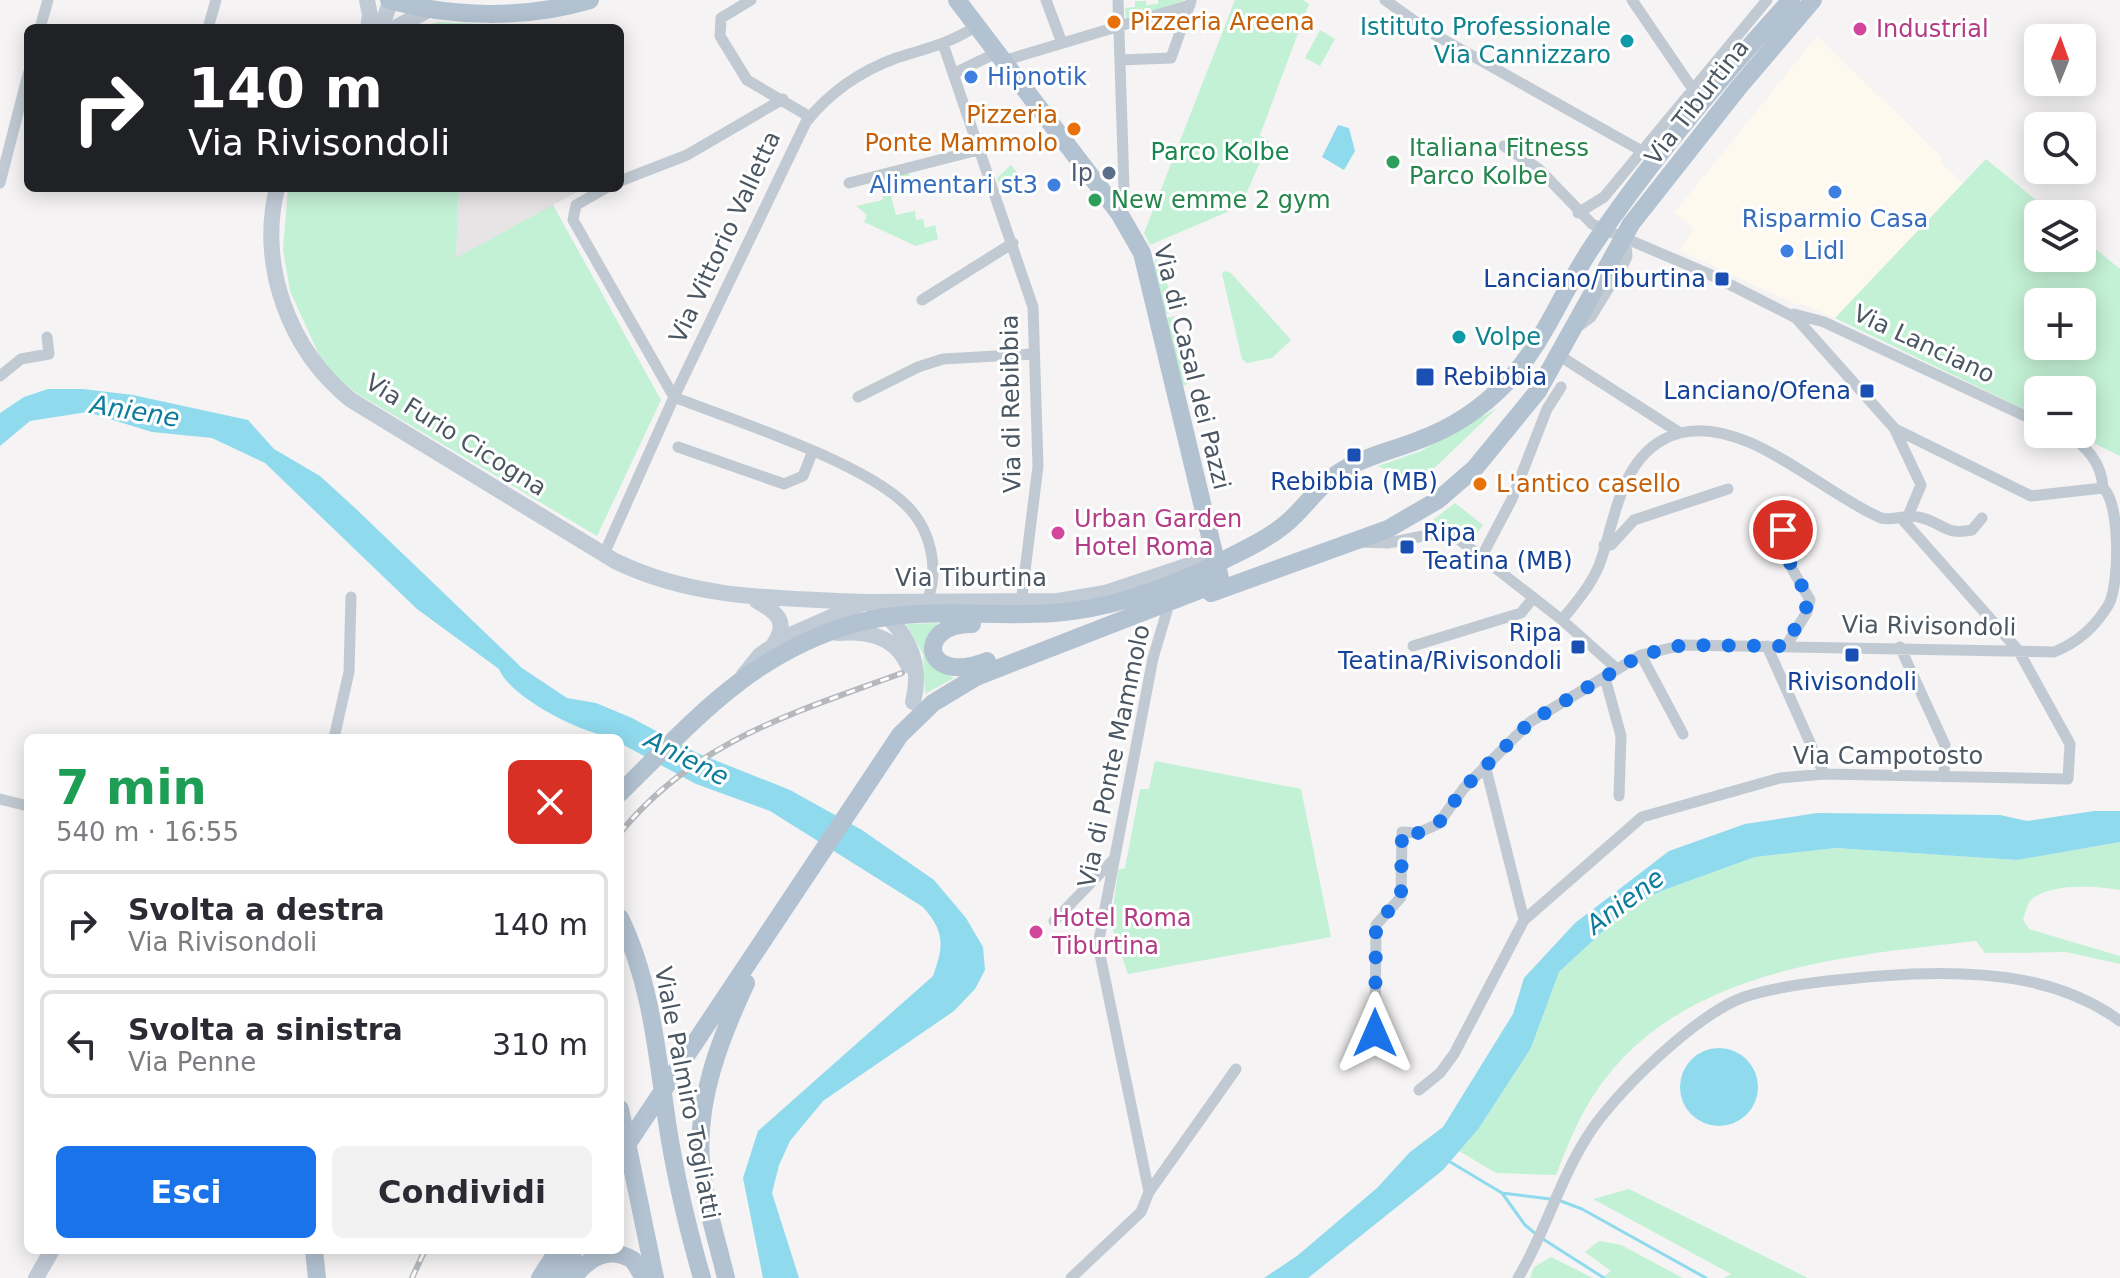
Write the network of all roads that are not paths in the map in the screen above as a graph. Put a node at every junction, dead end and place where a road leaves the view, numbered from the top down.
1 (48, 0) edge
2 (216, 0) edge
3 (367, 0) edge
4 (390, 0) edge
5 (590, 0) edge
6 (751, 0) edge
7 (957, 0) edge
8 (1046, 0) edge
9 (1118, 0) edge
10 (1385, 0) edge
11 (1632, 0) edge
12 (1767, 0) edge
13 (1791, 0) edge
14 (1813, 0) edge
15 (1191, 3) edge
16 (424, 4) edge
17 (41, 24) edge
18 (209, 24) edge
19 (369, 24) edge
20 (382, 24) edge
21 (400, 24) edge
22 (976, 26) junction
23 (1119, 26) junction
24 (1062, 43) junction
25 (943, 44) junction
26 (999, 57) junction
27 (1120, 60) junction
28 (955, 73) junction
29 (1692, 88) junction
30 (24, 90) edge
31 (783, 99) junction
32 (810, 117) junction
33 (1504, 146) dead end
34 (982, 149) junction
35 (1640, 150) junction
36 (624, 179) edge
37 (0, 183) edge
38 (849, 183) dead end
39 (276, 192) edge
40 (599, 192) edge
41 (1119, 213) junction
42 (1578, 213) junction
43 (1605, 230) junction
44 (1625, 238) junction
45 (1013, 243) junction
46 (922, 300) dead end
47 (1789, 314) junction
48 (47, 337) dead end
49 (1033, 354) junction
50 (1560, 356) junction
51 (0, 376) edge
52 (1561, 387) dead end
53 (674, 397) junction
54 (858, 397) dead end
55 (2024, 415) edge
56 (1895, 429) junction
57 (1680, 433) junction
58 (678, 447) dead end
59 (2086, 448) edge
60 (812, 453) junction
61 (2103, 488) junction
62 (1728, 489) dead end
63 (1905, 518) junction
64 (1982, 518) dead end
65 (1783, 530) dead end
66 (1360, 541) junction
67 (1604, 545) junction
68 (604, 554) junction
69 (1482, 556) junction
70 (1218, 563) junction
71 (351, 597) dead end
72 (1533, 598) junction
73 (752, 599) junction
74 (927, 601) junction
75 (865, 602) junction
76 (1021, 603) junction
77 (1167, 611) junction
78 (1051, 613) junction
79 (1136, 615) junction
80 (889, 617) junction
81 (1562, 620) junction
82 (1094, 632) junction
83 (824, 635) junction
84 (774, 644) junction
85 (1413, 646) dead end
86 (1767, 646) junction
87 (1786, 646) junction
88 (1900, 647) junction
89 (2018, 650) junction
90 (1641, 655) junction
91 (1616, 668) junction
92 (742, 677) junction
93 (1605, 678) junction
94 (913, 702) junction
95 (335, 734) edge
96 (1683, 734) dead end
97 (900, 735) junction
98 (1485, 765) junction
99 (1824, 774) junction
100 (1944, 777) junction
101 (624, 789) edge
102 (1619, 796) dead end
103 (0, 799) edge
104 (24, 805) edge
105 (1114, 859) junction
106 (1524, 920) junction
107 (1054, 921) dead end
108 (774, 927) junction
109 (624, 928) edge
110 (2120, 1021) edge
111 (1375, 1033) dead end
112 (1236, 1069) dead end
113 (1419, 1090) dead end
114 (624, 1128) edge
115 (624, 1149) edge
116 (1149, 1192) junction
117 (50, 1254) edge
118 (314, 1254) edge
119 (555, 1254) edge
120 (572, 1254) edge
121 (608, 1254) edge
122 (614, 1254) edge
123 (36, 1278) edge
124 (317, 1278) edge
125 (540, 1278) edge
126 (557, 1278) edge
127 (573, 1278) edge
128 (644, 1278) edge
129 (655, 1278) edge
130 (702, 1278) edge
131 (726, 1278) edge
132 (1071, 1278) edge
133 (1518, 1278) edge

1 - 17 street
2 - 18 street
3 - 19 street
4 - 16 main road
4 - 20 street
5 - 16 main road
6 - 31 street
7 - 22 main road, Via di Casal dei Pazzi
8 - 24 street
9 - 23 street
10 - 35 street
11 - 29 street
12 - 29 street, Via Tiburtina
13 - 43 main road, Via Tiburtina
14 - 44 main road, Via Tiburtina
15 - 23 street
15 - 27 street
16 - 21 street
22 - 25 street, Via Vittorio Valletta
22 - 26 main road, Via di Casal dei Pazzi
23 - 24 street
23 - 27 street
24 - 26 street
25 - 28 street, Via di Rebibbia
25 - 32 street, Via Vittorio Valletta
26 - 28 street
26 - 41 main road, Via di Casal dei Pazzi
27 - 41 street
28 - 34 street, Via di Rebibbia
29 - 35 street, Via Tiburtina
30 - 37 street
31 - 32 street
31 - 36 street
32 - 53 street, Via Vittorio Valletta
33 - 42 street, Via Lanciano
34 - 38 street
34 - 45 street, Via di Rebibbia
35 - 42 street, Via Tiburtina
39 - 68 street, Via Furio Cicogna
40 - 53 street
41 - 70 main road, Via di Casal dei Pazzi
42 - 43 street, Via Lanciano
43 - 44 street, Via Lanciano
43 - 70 main road, Via Tiburtina
44 - 47 street, Via Lanciano
44 - 50 main road, Via Tiburtina
45 - 46 street
45 - 49 street, Via di Rebibbia
47 - 55 street, Via Lanciano
47 - 56 street, Via Lanciano
48 - 51 street
49 - 54 street
49 - 76 street, Via di Rebibbia
50 - 57 street
50 - 66 main road, Via Tiburtina
52 - 69 street
53 - 60 street
53 - 68 street, Via Vittorio Valletta
56 - 61 street, Via Lanciano
56 - 63 street
57 - 63 street
57 - 67 street
58 - 60 street
59 - 61 street
60 - 74 street
61 - 89 street, Via Rivisondoli
62 - 67 street
63 - 64 street
63 - 89 street
65 - 87 street
66 - 69 street
66 - 77 main road, Via Tiburtina
67 - 81 street
68 - 73 street, Via Furio Cicogna
69 - 72 street
70 - 76 street, Via Tiburtina
70 - 78 main road, Via Tiburtina
70 - 79 main road, Via Tiburtina
71 - 95 street
72 - 81 street
72 - 85 street
73 - 75 street, Via Furio Cicogna
73 - 84 street, Via Furio Cicogna
74 - 75 street, Via Tiburtina
74 - 76 street, Via Tiburtina
75 - 80 street
75 - 84 street, Via Tiburtina
77 - 79 main road, Via Tiburtina
77 - 105 street, Via di Ponte Mammolo
78 - 80 main road, Via Tiburtina
78 - 82 main road
79 - 82 main road, Via Tiburtina
80 - 83 main road, Via Tiburtina
80 - 94 street
81 - 91 street
82 - 97 main road, Via Tiburtina
83 - 92 main road, Via Tiburtina
83 - 94 street
84 - 92 street, Via Tiburtina
86 - 87 street, Via Rivisondoli
86 - 90 street, Via Rivisondoli
86 - 99 street
87 - 88 street, Via Rivisondoli
88 - 89 street, Via Rivisondoli
88 - 100 street
89 - 100 street, Via Campotosto
90 - 91 street, Via Rivisondoli
90 - 96 street
91 - 93 street, Via Rivisondoli
92 - 101 main road, Via Tiburtina
93 - 98 street, Via Rivisondoli
93 - 102 street
94 - 97 street
97 - 108 main road, Via Tiburtina
98 - 106 street
98 - 111 street, Via Rivisondoli
99 - 100 street, Via Campotosto
99 - 106 street, Via Campotosto
103 - 104 street
105 - 107 street
105 - 116 street, Via di Ponte Mammolo
106 - 113 street, Via Campotosto
108 - 115 main road
108 - 131 main road
109 - 130 main road, Viale Palmiro Togliatti
110 - 133 street
112 - 116 street
114 - 129 main road
116 - 132 street
117 - 123 street
118 - 124 main road
119 - 125 main road
120 - 126 main road
121 - 127 main road
122 - 128 main road

